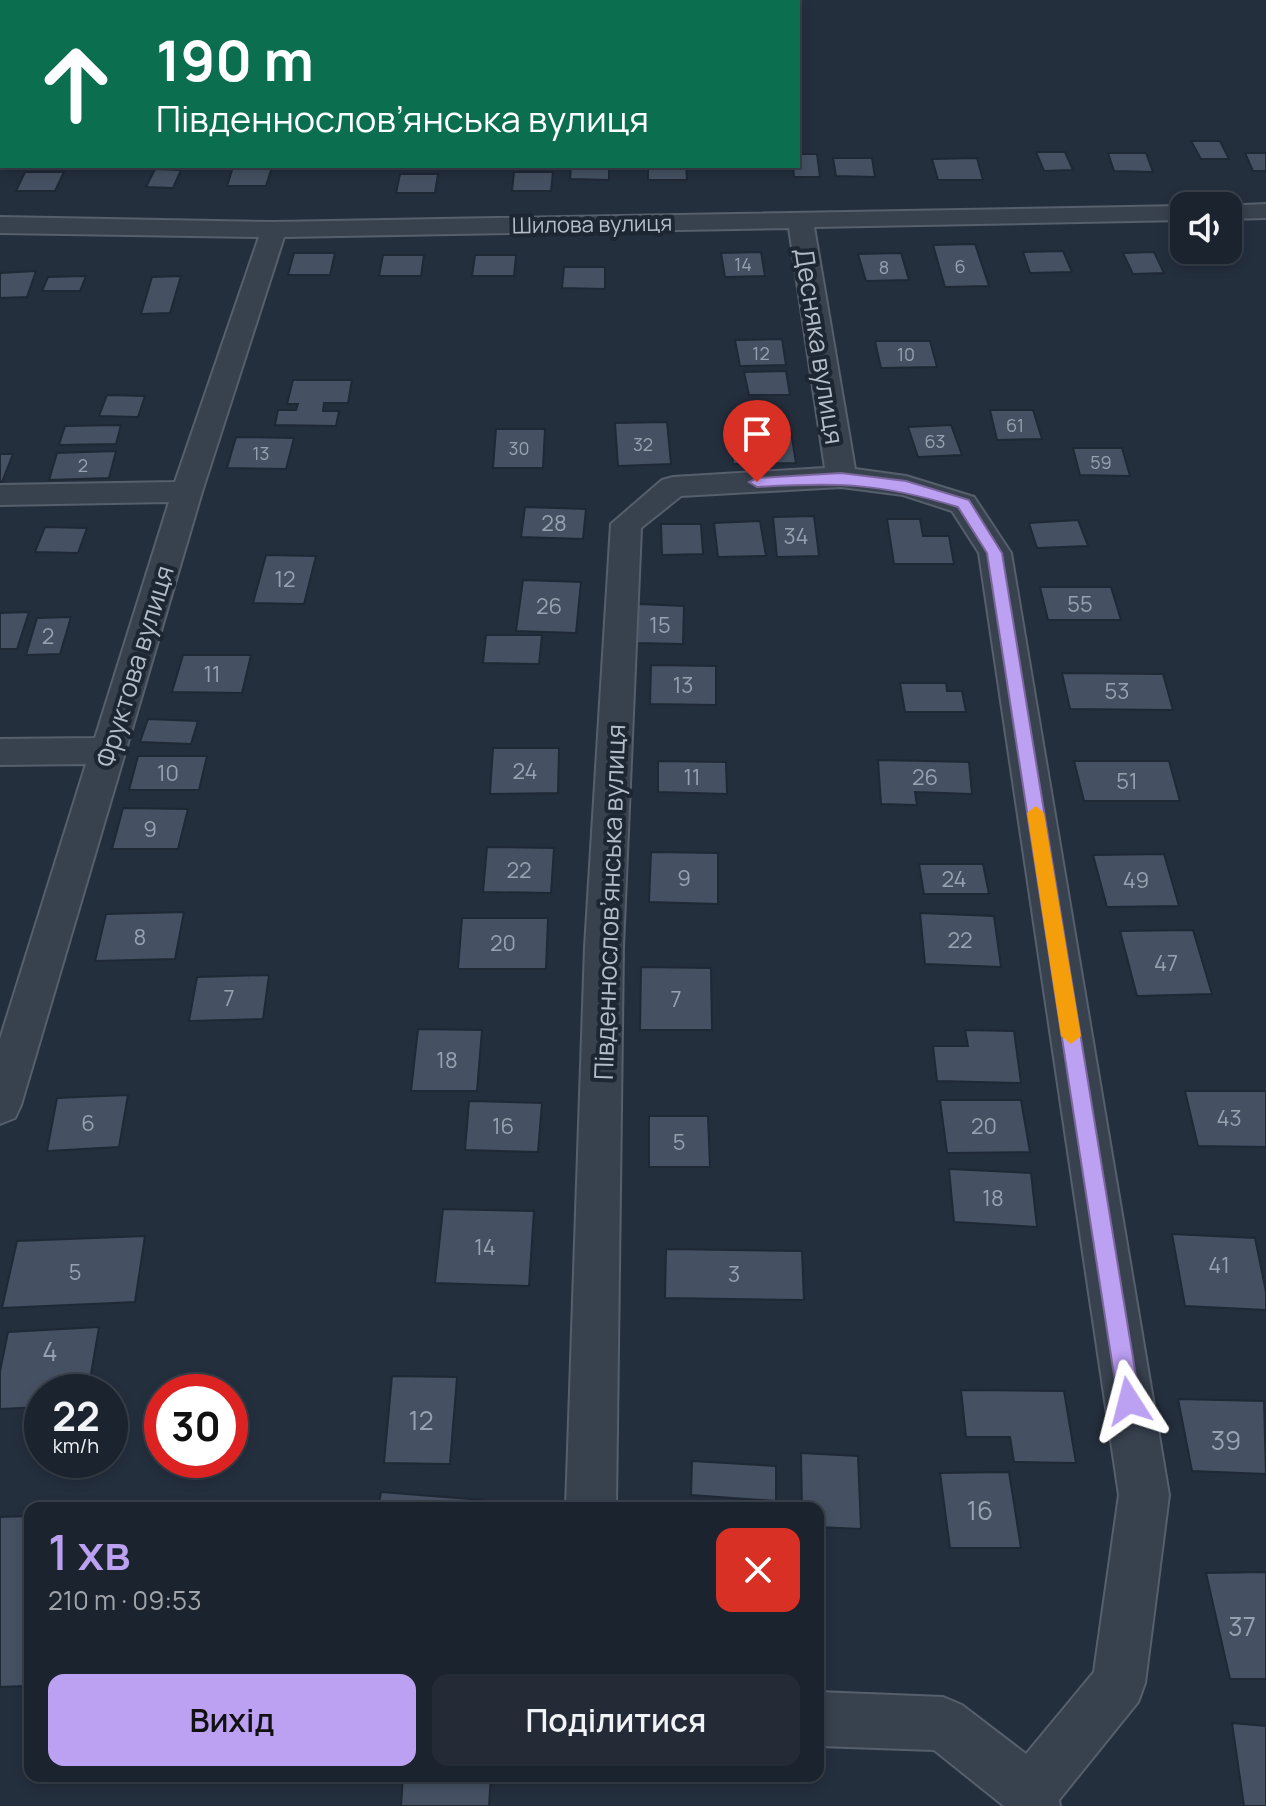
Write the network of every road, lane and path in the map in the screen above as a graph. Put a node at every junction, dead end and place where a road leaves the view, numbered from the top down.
1 (1266, 211) edge
2 (1242, 212) edge
3 (1170, 213) edge
4 (800, 220) junction
5 (0, 225) edge
6 (274, 230) junction
7 (841, 477) junction
8 (187, 492) junction
9 (0, 495) edge
10 (108, 751) junction
11 (0, 752) edge
12 (0, 1105) edge
13 (591, 1502) edge
14 (824, 1719) edge
15 (1032, 1799) edge

1 - 2 street
3 - 4 street, Шилова вулиця
4 - 6 street, Шилова вулиця
4 - 7 street, Десняка вулиця
5 - 6 street, Шилова вулиця
6 - 8 street, Фруктова вулиця
7 - 13 street, Південнослов’янська вулиця
7 - 15 street, Десняка вулиця
8 - 9 street
8 - 10 street, Фруктова вулиця
10 - 11 street
10 - 12 street, Фруктова вулиця
14 - 15 street

